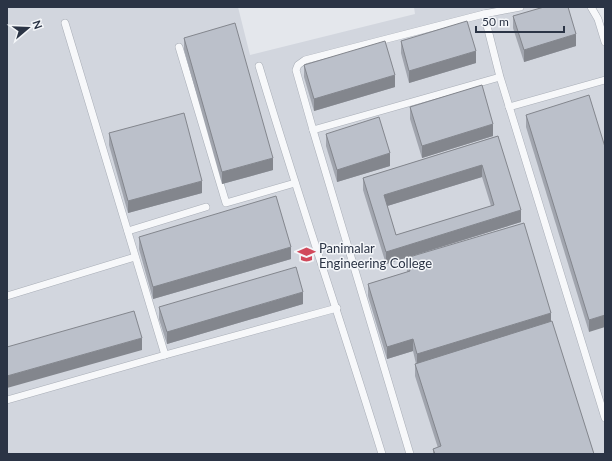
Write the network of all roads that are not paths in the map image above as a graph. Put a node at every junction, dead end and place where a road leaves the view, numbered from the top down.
1 (520, 7) edge
2 (591, 7) edge
3 (484, 14) junction
4 (65, 23) dead end
5 (605, 42) edge
6 (179, 47) dead end
7 (259, 66) dead end
8 (500, 77) junction
9 (605, 80) edge
10 (509, 106) junction
11 (313, 130) junction
12 (295, 183) junction
13 (206, 207) dead end
14 (128, 232) junction
15 (135, 257) junction
16 (7, 296) edge
17 (337, 308) junction
18 (165, 355) junction
19 (7, 400) edge
20 (605, 418) edge
21 (382, 454) edge
22 (410, 454) edge

1 - 3 lane
2 - 5 lane
3 - 8 lane
3 - 11 lane
4 - 14 lane
6 - 12 lane
7 - 12 lane
8 - 10 lane
8 - 11 lane
9 - 10 lane
10 - 20 lane
11 - 22 lane
12 - 17 lane
13 - 14 lane
14 - 15 lane
15 - 16 lane
15 - 18 lane
17 - 18 lane
17 - 21 lane
18 - 19 lane

